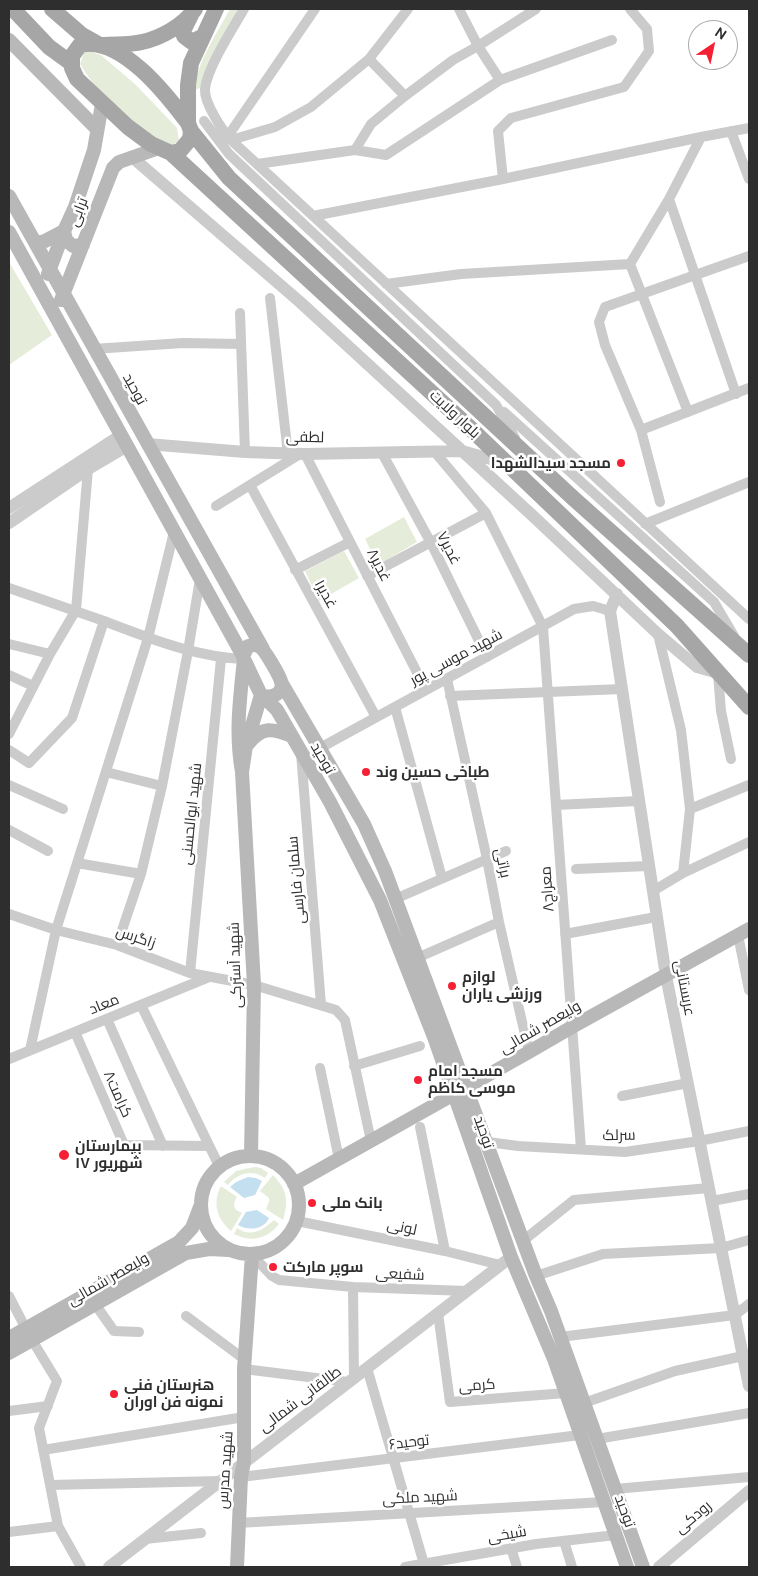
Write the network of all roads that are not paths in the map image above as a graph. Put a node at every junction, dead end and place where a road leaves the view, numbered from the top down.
1 (13, 9) edge
2 (216, 9) edge
3 (244, 9) edge
4 (315, 9) edge
5 (408, 9) edge
6 (458, 9) edge
7 (536, 9) edge
8 (630, 9) edge
9 (56, 11) edge
10 (193, 11) edge
11 (524, 12) edge
12 (202, 37) junction
13 (9, 40) edge
14 (612, 40) dead end
15 (99, 45) junction
16 (478, 46) junction
17 (369, 59) junction
18 (71, 63) junction
19 (500, 80) junction
20 (405, 96) junction
21 (102, 104) junction
22 (197, 124) junction
23 (749, 128) edge
24 (97, 130) junction
25 (731, 131) junction
26 (701, 137) junction
27 (229, 138) junction
28 (165, 150) junction
29 (355, 150) junction
30 (132, 157) junction
31 (257, 164) junction
32 (503, 179) junction
33 (749, 179) edge
34 (9, 196) edge
35 (669, 199) junction
36 (313, 216) junction
37 (64, 231) junction
38 (9, 232) edge
39 (36, 243) junction
40 (83, 246) junction
41 (330, 249) junction
42 (749, 256) edge
43 (319, 262) junction
44 (630, 264) junction
45 (50, 269) junction
46 (695, 276) junction
47 (386, 284) junction
48 (39, 287) junction
49 (642, 294) junction
50 (63, 295) junction
51 (270, 298) dead end
52 (240, 313) dead end
53 (54, 314) junction
54 (241, 344) junction
55 (93, 349) junction
56 (749, 388) edge
57 (736, 394) junction
58 (496, 404) junction
59 (688, 412) junction
60 (641, 430) junction
61 (124, 441) junction
62 (147, 444) junction
63 (434, 451) junction
64 (462, 451) junction
65 (244, 452) junction
66 (523, 452) junction
67 (382, 453) junction
68 (298, 454) junction
69 (506, 463) junction
70 (88, 469) junction
71 (749, 482) edge
72 (250, 486) junction
73 (660, 502) dead end
74 (216, 506) dead end
75 (9, 508) edge
76 (486, 513) junction
77 (9, 523) edge
78 (645, 524) junction
79 (174, 532) junction
80 (350, 542) junction
81 (430, 543) junction
82 (296, 570) junction
83 (367, 576) junction
84 (200, 580) junction
85 (9, 588) edge
86 (617, 594) junction
87 (76, 610) junction
88 (610, 611) junction
89 (749, 619) edge
90 (104, 621) junction
91 (543, 627) junction
92 (658, 634) junction
93 (148, 638) junction
94 (9, 644) edge
95 (263, 649) junction
96 (188, 651) junction
97 (745, 651) edge
98 (50, 654) junction
99 (487, 657) junction
100 (222, 658) junction
101 (243, 658) junction
102 (718, 673) junction
103 (9, 675) edge
104 (447, 679) junction
105 (281, 682) junction
106 (33, 686) junction
107 (426, 690) junction
108 (622, 690) junction
109 (548, 692) junction
110 (262, 696) junction
111 (450, 696) junction
112 (747, 703) edge
113 (395, 707) junction
114 (376, 718) junction
115 (9, 734) edge
116 (292, 736) junction
117 (246, 746) junction
118 (320, 748) junction
119 (9, 750) edge
120 (301, 752) junction
121 (731, 760) dead end
122 (106, 772) junction
123 (242, 772) junction
124 (9, 785) edge
125 (749, 785) edge
126 (162, 786) junction
127 (638, 801) junction
128 (556, 804) junction
129 (62, 809) dead end
130 (690, 809) junction
131 (9, 830) edge
132 (749, 842) edge
133 (48, 851) dead end
134 (506, 851) dead end
135 (379, 856) junction
136 (487, 859) junction
137 (77, 863) junction
138 (648, 866) junction
139 (364, 867) junction
140 (576, 870) dead end
141 (683, 873) junction
142 (141, 874) junction
143 (442, 878) junction
144 (653, 891) junction
145 (395, 899) junction
146 (9, 914) edge
147 (656, 917) junction
148 (499, 922) junction
149 (56, 930) junction
150 (744, 932) edge
151 (565, 934) junction
152 (117, 945) junction
153 (418, 958) junction
154 (190, 973) junction
155 (666, 976) junction
156 (210, 977) junction
157 (254, 986) junction
158 (749, 990) edge
159 (141, 1005) junction
160 (321, 1005) junction
161 (107, 1019) junction
162 (572, 1027) junction
163 (75, 1032) junction
164 (420, 1046) dead end
165 (30, 1050) junction
166 (530, 1052) junction
167 (9, 1059) edge
168 (354, 1066) junction
169 (320, 1068) dead end
170 (688, 1083) junction
171 (467, 1088) junction
172 (454, 1094) junction
173 (622, 1096) dead end
174 (420, 1127) dead end
175 (749, 1131) edge
176 (371, 1141) junction
177 (488, 1142) junction
178 (700, 1142) junction
179 (163, 1146) junction
180 (209, 1146) junction
181 (581, 1150) junction
182 (251, 1156) junction
183 (339, 1159) junction
184 (219, 1166) junction
185 (294, 1184) junction
186 (709, 1188) junction
187 (749, 1194) edge
188 (712, 1202) junction
189 (200, 1206) junction
190 (296, 1221) junction
191 (524, 1240) junction
192 (749, 1240) edge
193 (721, 1248) junction
194 (228, 1250) junction
195 (445, 1251) junction
196 (252, 1254) junction
197 (506, 1261) junction
198 (536, 1276) junction
199 (353, 1287) junction
200 (467, 1291) junction
201 (9, 1296) edge
202 (96, 1304) junction
203 (749, 1304) edge
204 (438, 1313) junction
205 (186, 1316) dead end
206 (735, 1316) junction
207 (139, 1332) dead end
208 (29, 1335) junction
209 (560, 1337) junction
210 (9, 1338) edge
211 (9, 1353) edge
212 (743, 1356) junction
213 (244, 1364) junction
214 (367, 1368) junction
215 (351, 1380) junction
216 (749, 1386) edge
217 (566, 1393) junction
218 (584, 1403) junction
219 (48, 1406) junction
220 (9, 1411) edge
221 (749, 1413) edge
222 (244, 1418) junction
223 (580, 1435) junction
224 (597, 1439) junction
225 (43, 1450) junction
226 (393, 1459) junction
227 (244, 1462) junction
228 (241, 1477) junction
229 (749, 1477) edge
230 (220, 1481) junction
231 (50, 1485) junction
232 (615, 1489) junction
233 (749, 1491) edge
234 (604, 1502) junction
235 (409, 1513) junction
236 (238, 1524) junction
237 (58, 1526) junction
238 (9, 1532) edge
239 (201, 1533) dead end
240 (616, 1535) junction
241 (145, 1539) junction
242 (564, 1541) junction
243 (510, 1548) junction
244 (424, 1564) junction
245 (453, 1564) edge
246 (81, 1567) edge
247 (108, 1567) edge
248 (237, 1567) edge
249 (405, 1567) edge
250 (517, 1567) edge
251 (572, 1567) edge
252 (627, 1567) edge
253 (643, 1567) edge
254 (659, 1567) edge

1 - 18 main road
2 - 12 main road
3 - 22 street
4 - 27 street
5 - 17 street
6 - 16 street
7 - 11 street
8 - 32 street
9 - 15 main road
10 - 12 main road
10 - 15 main road
11 - 16 street
12 - 22 main road
13 - 24 main road
14 - 19 street
15 - 18 main road
15 - 22 main road, بلوار ولایت
16 - 19 street
16 - 20 street
17 - 20 street
17 - 27 street
18 - 21 main road, بلوار ولایت
19 - 29 street
20 - 29 street
21 - 24 main road, ترابی
21 - 28 main road, بلوار ولایت
22 - 27 street
22 - 28 main road
22 - 41 street
22 - 43 main road, بلوار ولایت
23 - 25 street
24 - 37 main road, ترابی
25 - 26 street
25 - 33 street
26 - 32 street
26 - 35 street
27 - 31 street
28 - 30 main road, ترابی
28 - 69 main road, بلوار ولایت
29 - 31 street
30 - 40 main road, ترابی
30 - 64 street
31 - 36 street
32 - 36 street
34 - 39 main road, توحید
35 - 44 street
35 - 46 street
36 - 47 street
37 - 39 main road
37 - 40 main road
37 - 45 main road, ترابی
38 - 48 main road
39 - 45 main road, توحید
40 - 50 main road, ترابی
41 - 43 street
41 - 58 street
42 - 46 street
43 - 66 main road, بلوار ولایت
44 - 47 street
44 - 49 street
45 - 48 main road, ترابی
45 - 50 main road, توحید
46 - 49 street
46 - 57 street
47 - 78 street
48 - 53 main road
49 - 59 street
49 - 60 street
50 - 53 main road, ترابی
50 - 55 main road, توحید
51 - 68 street
52 - 54 street
53 - 61 main road
54 - 55 street
54 - 65 street
55 - 62 main road, توحید
56 - 57 street
57 - 59 street
58 - 66 street
58 - 97 street
59 - 60 street
60 - 73 street
61 - 62 main road
61 - 70 street
61 - 75 street
61 - 79 main road
62 - 65 street, لطفی
62 - 95 main road, توحید
63 - 64 street, لطفی
63 - 67 street, لطفی
63 - 76 street
64 - 69 street
64 - 86 street
65 - 68 street, لطفی
66 - 97 main road, بلوار ولایت
67 - 68 street, لطفی
67 - 81 street, غدیر۷
68 - 72 street
68 - 80 street, غدیر۸
69 - 102 main road, بلوار ولایت
70 - 77 street
70 - 87 street
71 - 78 street
72 - 74 street
72 - 82 street, غدیر۱
76 - 81 street
76 - 91 street
78 - 89 street
79 - 84 main road
79 - 93 street
80 - 82 street
80 - 83 street, غدیر۸
81 - 83 street
81 - 99 street, غدیر۷
82 - 114 street, غدیر۱
83 - 107 street, غدیر۸
84 - 96 street
84 - 101 main road
85 - 87 street
86 - 88 street
86 - 92 street
87 - 90 street
87 - 98 street
88 - 91 street, شهید موسی پور
88 - 108 street, عربستانی
90 - 93 street
90 - 119 street
91 - 99 street, شهید موسی پور
91 - 109 street, معراج۸
92 - 102 street
92 - 130 street
93 - 96 street
93 - 122 street
94 - 98 street
95 - 101 main road
95 - 105 main road, توحید
96 - 100 street
96 - 126 street
98 - 106 street
99 - 104 street, شهید موسی پور
100 - 101 street
100 - 154 street, شهید ابوالحسنی
101 - 110 main road, توحید
101 - 123 main road
102 - 112 main road, بلوار ولایت
102 - 121 street
103 - 106 street
104 - 107 street, شهید موسی پور
104 - 111 street, براتی
105 - 110 main road
105 - 118 main road, توحید
106 - 115 street
107 - 113 street, شهید موسی پور
108 - 109 street
108 - 127 street, عربستانی
109 - 111 street
109 - 128 street, معراج۸
110 - 116 main road, توحید
110 - 117 main road
111 - 136 street, براتی
113 - 114 street, شهید موسی پور
113 - 143 street
114 - 118 street, شهید موسی پور
116 - 117 main road
116 - 120 main road, توحید
117 - 123 main road
118 - 135 main road, توحید
120 - 139 main road, توحید
120 - 160 street, سلمان فارسی
122 - 126 street
122 - 137 street
123 - 157 main road, شهید آسترکی
124 - 129 street
125 - 130 street
126 - 142 street
127 - 128 street
127 - 138 street, عربستانی
128 - 151 street, معراج۸
130 - 141 street
131 - 133 street
132 - 141 street
134 - 136 street
135 - 139 main road
135 - 145 main road, توحید
136 - 143 street
136 - 148 street, براتی
137 - 142 street
137 - 149 street
138 - 140 street
138 - 144 street, عربستانی
139 - 172 main road, توحید
141 - 144 street
142 - 152 street
143 - 145 street
144 - 147 street, عربستانی
145 - 153 main road, توحید
146 - 149 street, زاگرس
147 - 151 street
147 - 155 street, عربستانی
148 - 153 street
148 - 166 street, براتی
149 - 152 street, زاگرس
149 - 165 street
150 - 155 main road, ولیعصر شمالی
150 - 158 street
151 - 162 street, معراج۸
152 - 154 street, زاگرس
153 - 171 main road, توحید
154 - 156 street, زاگرس
155 - 162 main road, ولیعصر شمالی
155 - 170 street, عربستانی
156 - 157 street, زاگرس
156 - 159 street, معاد
157 - 160 street, زاگرس
157 - 182 main road, شهید آسترکی
159 - 161 street, معاد
159 - 180 street
160 - 168 street, زاگرس
161 - 163 street, معاد
161 - 179 street
162 - 166 main road, ولیعصر شمالی
162 - 181 street, معراج۸
163 - 165 street, معاد
163 - 179 street, کرامت۸
164 - 168 street
165 - 167 street, معاد
166 - 171 main road, ولیعصر شمالی
168 - 176 street, زاگرس
169 - 183 street
170 - 173 street
170 - 178 street, عربستانی
171 - 172 main road, ولیعصر شمالی
171 - 177 main road, توحید
172 - 176 main road, ولیعصر شمالی
172 - 197 main road, توحید
174 - 195 street
175 - 178 street, سرلک
176 - 183 main road, ولیعصر شمالی
177 - 181 street, سرلک
177 - 191 main road, توحید
178 - 181 street, سرلک
178 - 186 street, عربستانی
179 - 180 street, کرامت۸
180 - 184 street
182 - 184 main road
182 - 185 main road
183 - 185 main road, ولیعصر شمالی
184 - 189 main road
185 - 190 main road
186 - 188 street, عربستانی
186 - 191 street
187 - 188 street
188 - 193 street, عربستانی
189 - 194 main road
189 - 208 main road, ولیعصر شمالی
190 - 195 street, لونی
190 - 196 main road
191 - 198 main road, توحید
192 - 193 street
193 - 198 street
193 - 206 street, عربستانی
194 - 196 main road
194 - 202 main road, ولیعصر شمالی
195 - 197 street, لونی
196 - 199 street, شفیعی
196 - 213 main road, شهید مدرس
197 - 200 street, طالقانی شمالی
197 - 217 main road, توحید
198 - 209 main road, توحید
199 - 200 street, شفیعی
199 - 215 street
200 - 204 street, طالقانی شمالی
201 - 208 street
202 - 207 street
202 - 208 main road, ولیعصر شمالی
203 - 206 street
204 - 214 street, طالقانی شمالی
204 - 217 street, کرمی
205 - 213 street
206 - 209 street
206 - 212 street, عربستانی
208 - 210 main road, ولیعصر شمالی
208 - 211 main road, ولیعصر شمالی
208 - 219 street
209 - 218 main road, توحید
212 - 216 street, عربستانی
212 - 218 street
213 - 215 street
213 - 222 main road, شهید مدرس
214 - 215 street, طالقانی شمالی
214 - 226 street
215 - 227 street, طالقانی شمالی
217 - 223 main road, توحید
218 - 224 main road, توحید
219 - 220 street
219 - 225 street
221 - 224 street
222 - 225 street
222 - 227 main road, شهید مدرس
223 - 226 street, توحید۶
223 - 234 main road, توحید
224 - 232 main road, توحید
225 - 231 street
226 - 228 street, توحید۶
226 - 235 street
227 - 228 main road, شهید مدرس
227 - 230 street, طالقانی شمالی
228 - 236 main road, شهید مدرس
229 - 232 street
230 - 231 street
230 - 241 street, طالقانی شمالی
231 - 237 street
232 - 253 main road, توحید
233 - 254 street, رودکی
234 - 235 street, شهید ملکی
234 - 240 main road, توحید
235 - 236 street, شهید ملکی
235 - 244 street
236 - 248 main road, شهید مدرس
237 - 238 street
237 - 246 street
239 - 241 street
240 - 242 street, شیخی
240 - 252 main road, توحید
241 - 247 street, طالقانی شمالی
242 - 243 street, شیخی
242 - 251 street
243 - 245 street, شیخی
243 - 250 street
244 - 245 street, شیخی
244 - 249 street, شیخی

